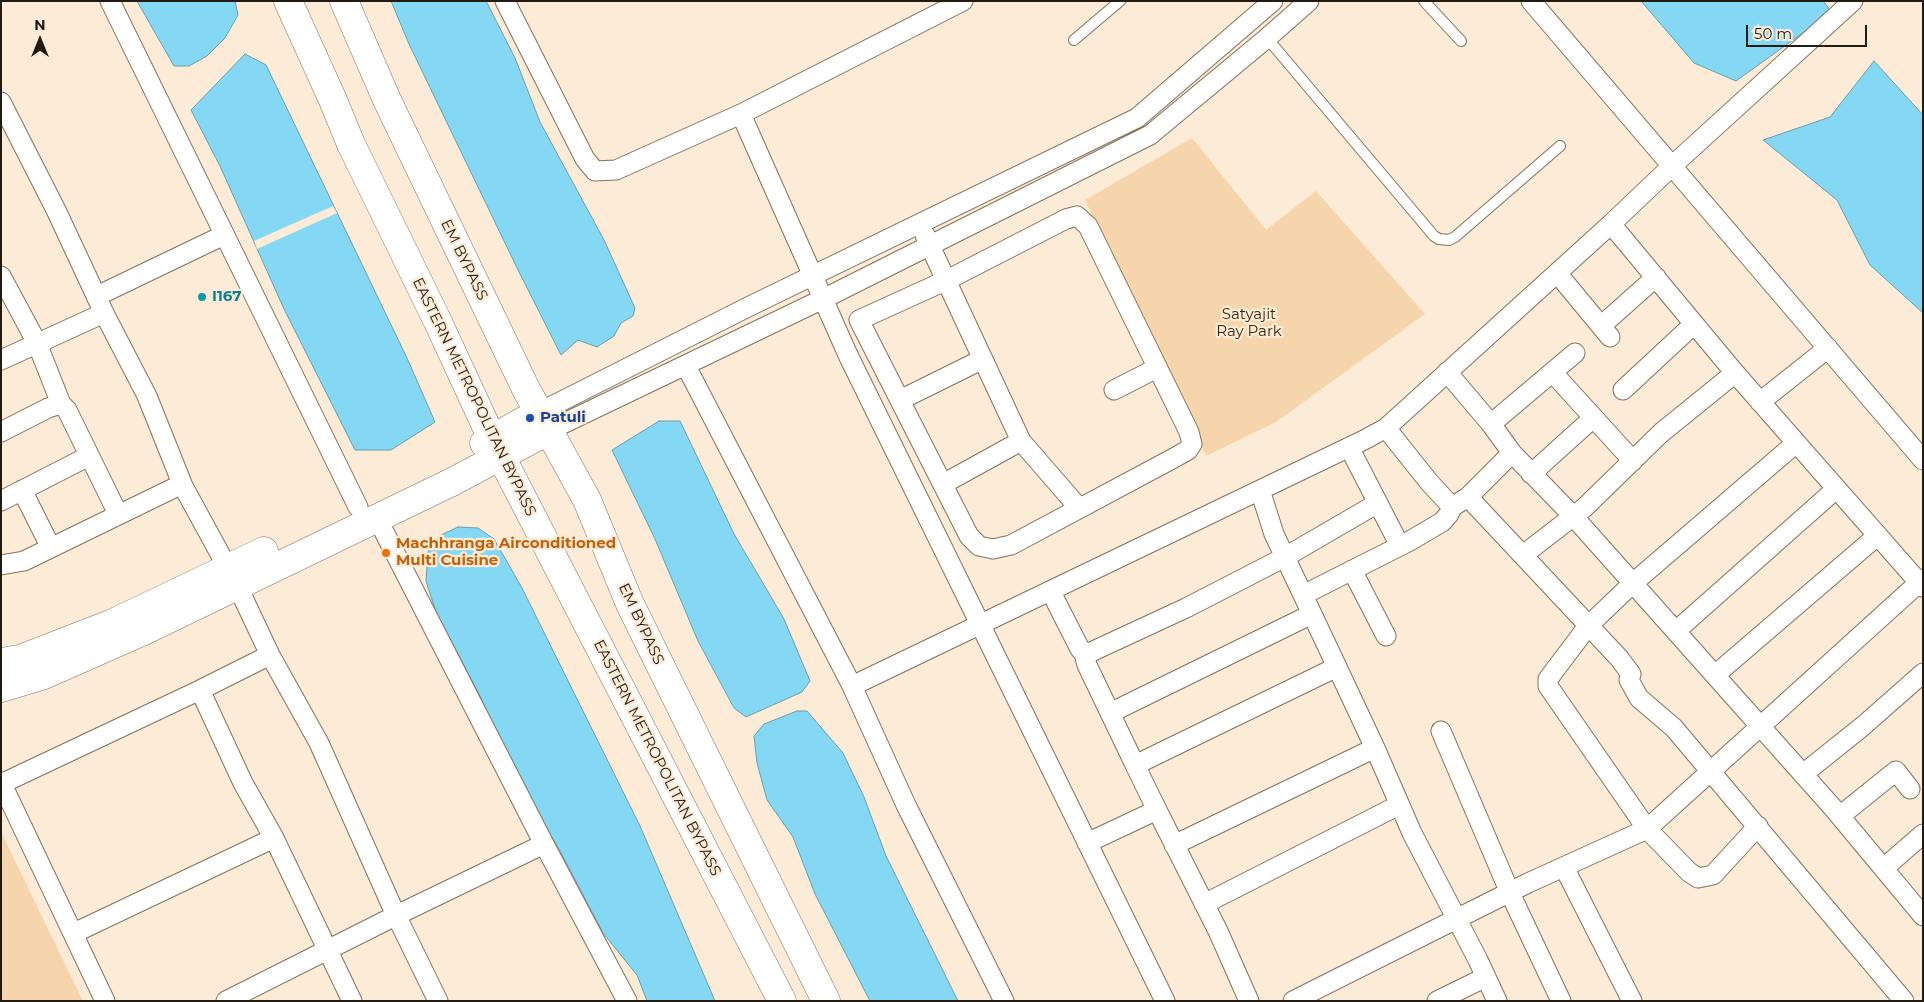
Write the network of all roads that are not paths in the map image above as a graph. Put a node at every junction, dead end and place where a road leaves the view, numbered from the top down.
1 (110, 1) edge
2 (288, 1) edge
3 (344, 1) edge
4 (505, 1) edge
5 (963, 1) edge
6 (1120, 1) edge
7 (1273, 1) edge
8 (1309, 1) edge
9 (1424, 1) edge
10 (1531, 1) edge
11 (1853, 1) edge
12 (1250, 20) junction
13 (1267, 38) junction
14 (1074, 40) dead end
15 (1461, 41) dead end
16 (1, 102) edge
17 (741, 114) junction
18 (1560, 146) dead end
19 (1064, 155) junction
20 (1672, 166) junction
21 (1073, 172) junction
22 (1611, 224) junction
23 (920, 225) junction
24 (224, 235) junction
25 (930, 244) junction
26 (1557, 273) junction
27 (813, 276) junction
28 (1656, 277) junction
29 (947, 280) junction
30 (3, 282) edge
31 (823, 299) junction
32 (101, 305) junction
33 (1694, 324) junction
34 (694, 334) junction
35 (37, 342) junction
36 (1828, 348) junction
37 (1575, 353) dead end
38 (704, 356) junction
39 (983, 359) junction
40 (1, 360) edge
41 (686, 366) junction
42 (1158, 368) junction
43 (1447, 372) junction
44 (1553, 373) junction
45 (1735, 373) junction
46 (1114, 390) dead end
47 (1623, 390) dead end
48 (900, 400) junction
49 (1760, 402) junction
50 (61, 404) junction
51 (1594, 418) junction
52 (545, 421) junction
53 (1491, 424) junction
54 (1386, 428) junction
55 (1, 432) edge
56 (1022, 441) junction
57 (1796, 443) junction
58 (496, 447) junction
59 (1349, 447) junction
60 (1512, 454) junction
61 (89, 456) junction
62 (1923, 460) edge
63 (1633, 461) junction
64 (1531, 474) junction
65 (182, 484) junction
66 (943, 484) junction
67 (1836, 489) junction
68 (22, 490) junction
69 (1260, 490) junction
70 (1, 500) edge
71 (1460, 502) junction
72 (1378, 503) junction
73 (1079, 508) junction
74 (368, 512) junction
75 (118, 514) junction
76 (1573, 516) junction
77 (1876, 536) junction
78 (1400, 546) junction
79 (50, 548) junction
80 (1523, 555) junction
81 (1285, 557) junction
82 (1, 565) edge
83 (1352, 570) junction
84 (232, 577) junction
85 (1921, 583) edge
86 (1632, 584) junction
87 (1051, 592) junction
88 (1303, 594) junction
89 (1312, 614) junction
90 (980, 625) junction
91 (1588, 626) junction
92 (1676, 631) junction
93 (1386, 636) dead end
94 (1084, 653) junction
95 (270, 654) junction
96 (1, 662) edge
97 (1337, 667) junction
98 (1923, 673) edge
99 (1715, 675) junction
100 (852, 686) junction
101 (1, 688) edge
102 (200, 690) junction
103 (1110, 713) junction
104 (1759, 726) junction
105 (1441, 731) dead end
106 (1375, 748) junction
107 (1134, 765) junction
108 (1710, 770) junction
109 (1803, 774) junction
110 (2, 782) edge
111 (1910, 789) dead end
112 (1399, 805) junction
113 (1157, 810) junction
114 (1840, 816) junction
115 (1758, 826) junction
116 (1646, 828) junction
117 (1923, 834) edge
118 (274, 838) junction
119 (1087, 843) junction
120 (544, 844) junction
121 (1174, 845) junction
122 (1564, 867) junction
123 (1884, 868) junction
124 (1510, 893) junction
125 (1204, 904) junction
126 (397, 915) junction
127 (1923, 916) edge
128 (1456, 919) junction
129 (74, 933) junction
130 (327, 950) junction
131 (1486, 977) junction
132 (105, 1001) edge
133 (226, 1001) edge
134 (352, 1001) edge
135 (438, 1001) edge
136 (627, 1001) edge
137 (782, 1001) edge
138 (826, 1001) edge
139 (1004, 1001) edge
140 (1164, 1001) edge
141 (1249, 1001) edge
142 (1293, 1001) edge
143 (1437, 1001) edge
144 (1497, 1001) edge
145 (1562, 1001) edge
146 (1632, 1001) edge
147 (1904, 1001) edge

1 - 24 street
2 - 58 main road, EASTERN METROPOLITAN BYPASS
3 - 52 main road, EM BYPASS
4 - 17 street
5 - 17 street
6 - 14 lane
7 - 12 street
8 - 13 street
9 - 15 lane
10 - 20 street
11 - 20 street
12 - 13 street
12 - 19 street
13 - 18 lane
13 - 21 street
16 - 32 street
17 - 27 street
19 - 21 street
19 - 23 street
20 - 22 street
20 - 36 street
21 - 25 street
22 - 26 street
22 - 28 street
23 - 25 street
23 - 27 street
24 - 32 street
24 - 74 street
25 - 29 street
25 - 31 street
26 - 28 street
26 - 43 street
27 - 31 street
27 - 34 street
28 - 33 street
29 - 39 street
29 - 42 street
29 - 48 street
30 - 35 street
31 - 38 street
31 - 90 street
32 - 35 street
32 - 65 street
33 - 45 street
33 - 47 street
34 - 38 street
34 - 52 street
35 - 40 street
35 - 50 street
36 - 49 street
36 - 62 street
37 - 44 street
38 - 41 street
39 - 48 street
39 - 56 street
41 - 52 street
41 - 100 street
42 - 46 street
42 - 73 street
43 - 53 street
43 - 54 street
44 - 51 street
44 - 53 street
45 - 49 street
45 - 63 street
48 - 66 street
49 - 57 street
50 - 55 street
50 - 61 street
51 - 63 street
51 - 64 street
52 - 58 main road
52 - 138 main road, EM BYPASS
53 - 60 street
54 - 59 street
54 - 71 street
56 - 66 street
56 - 73 street
57 - 67 street
57 - 86 street
58 - 74 main road
58 - 137 main road, EASTERN METROPOLITAN BYPASS
59 - 69 street
59 - 72 street
60 - 64 street
60 - 71 street
61 - 68 street
61 - 75 street
63 - 76 street
64 - 76 street
65 - 75 street
65 - 84 street
66 - 73 street
67 - 77 street
67 - 92 street
68 - 70 street
68 - 79 street
69 - 81 street
69 - 87 street
71 - 78 street
71 - 80 street
72 - 78 street
72 - 81 street
74 - 84 main road
74 - 120 street
75 - 79 street
76 - 80 street
76 - 86 street
77 - 85 street
77 - 99 street
78 - 83 street
79 - 82 street
80 - 91 street
81 - 88 street
81 - 94 street
83 - 88 street
83 - 93 street
84 - 95 street
84 - 96 main road
84 - 101 main road
85 - 104 street
86 - 91 street
86 - 92 street
87 - 90 street
87 - 94 street
88 - 89 street
89 - 97 street
89 - 103 street
90 - 100 street
90 - 119 street
91 - 108 street
91 - 116 street
92 - 99 street
94 - 103 street
95 - 102 street
95 - 126 street
97 - 106 street
97 - 107 street
98 - 109 street
99 - 104 street
100 - 139 street
102 - 110 street
102 - 118 street
103 - 107 street
104 - 108 street
104 - 109 street
105 - 124 street
106 - 112 street
106 - 121 street
107 - 113 street
108 - 115 street
108 - 116 street
109 - 114 street
110 - 129 street
111 - 114 street
112 - 125 street
112 - 128 street
113 - 119 street
113 - 121 street
114 - 123 street
115 - 116 street
115 - 147 street
116 - 122 street
117 - 123 street
118 - 129 street
118 - 130 street
119 - 140 street
120 - 126 street
120 - 136 street
121 - 125 street
122 - 124 street
122 - 146 street
123 - 127 street
124 - 128 street
124 - 145 street
125 - 141 street
126 - 130 street
126 - 135 street
128 - 131 street
128 - 142 street
129 - 132 street
130 - 133 street
130 - 134 street
131 - 143 street
131 - 144 street

